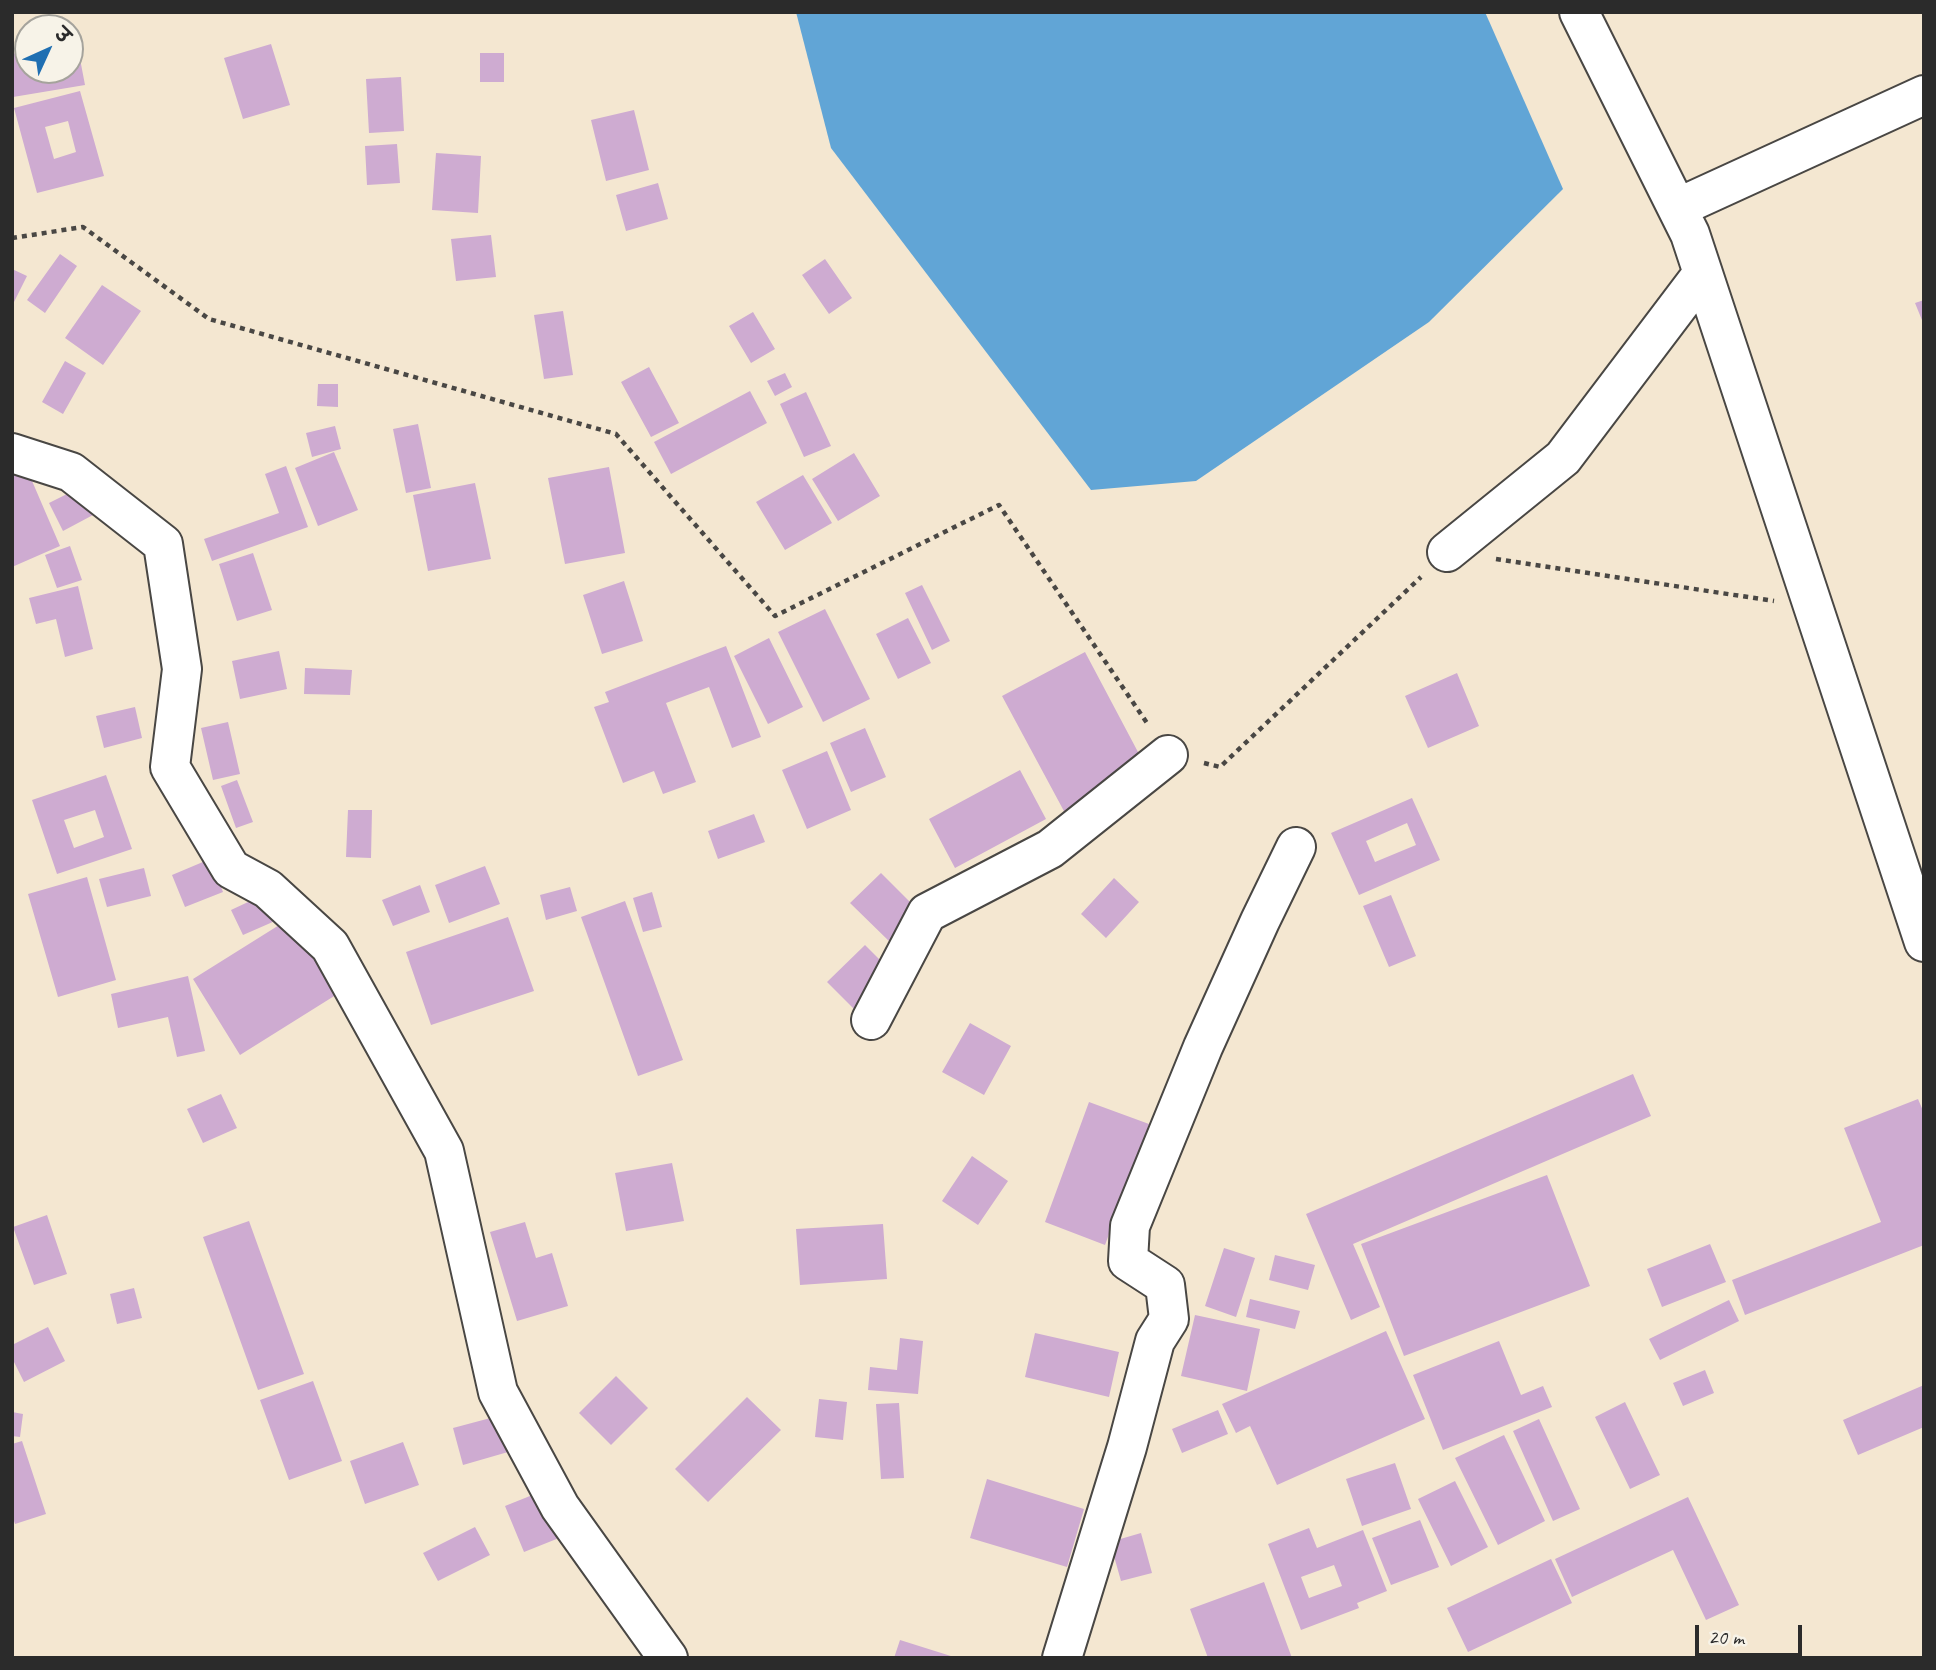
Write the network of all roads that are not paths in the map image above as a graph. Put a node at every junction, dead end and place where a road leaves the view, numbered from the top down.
1 (1579, 12) edge
2 (1924, 95) edge
3 (1677, 208) junction
4 (1703, 273) junction
5 (12, 453) edge
6 (1447, 551) road end
7 (1168, 755) road end
8 (1297, 847) dead end
9 (1924, 942) edge
10 (871, 1020) dead end
11 (668, 1658) edge
12 (1062, 1658) edge

1 - 3 street
2 - 3 street
3 - 4 street
4 - 6 street
4 - 9 street
5 - 11 street
7 - 10 street
8 - 12 street

